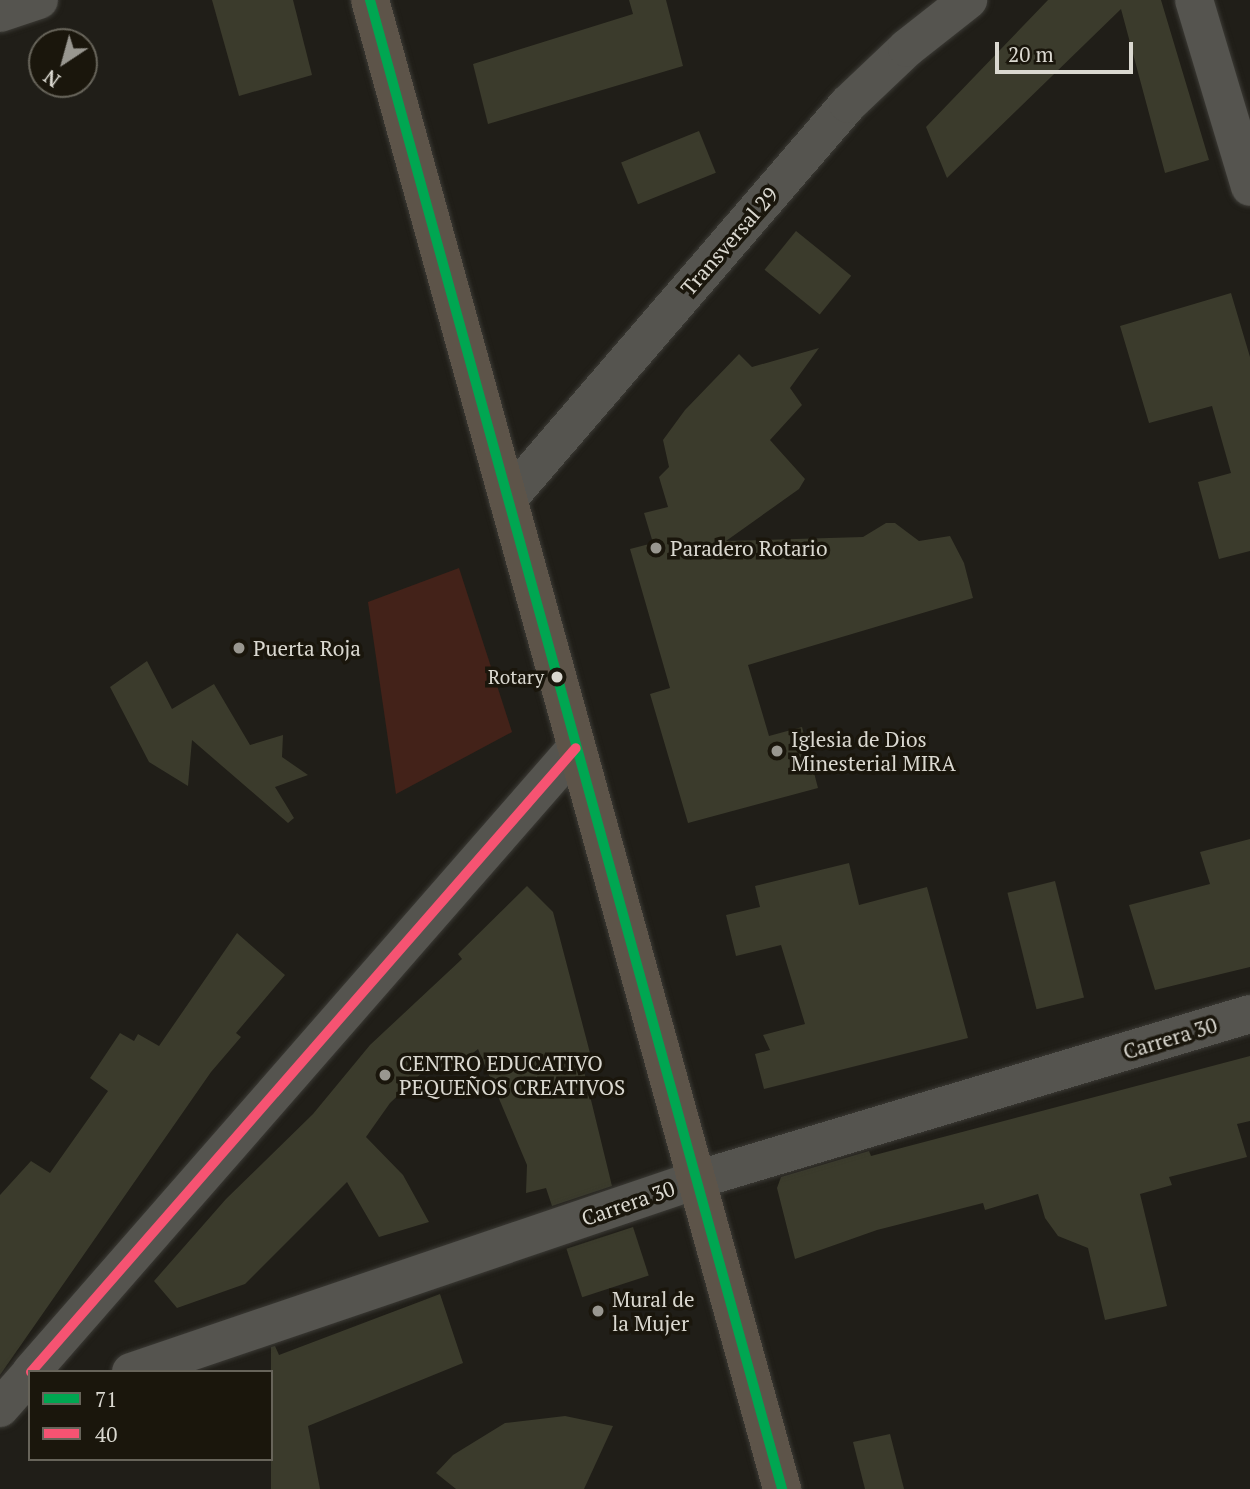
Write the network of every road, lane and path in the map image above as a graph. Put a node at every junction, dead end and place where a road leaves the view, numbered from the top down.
1 (39, 0) edge
2 (370, 0) edge
3 (968, 0) edge
4 (1194, 0) edge
5 (0, 13) edge
6 (1250, 187) edge
7 (508, 499) junction
8 (576, 748) junction
9 (1250, 1014) edge
10 (696, 1180) junction
11 (34, 1370) edge
12 (137, 1370) edge
13 (28, 1376) edge
14 (28, 1407) edge
15 (0, 1408) edge
16 (0, 1416) edge
17 (782, 1489) edge

1 - 5 street
2 - 7 highway
3 - 7 street, Transversal 29
4 - 6 street
7 - 8 highway
8 - 10 highway
8 - 11 street
9 - 10 street, Carrera 30
10 - 12 street, Carrera 30
10 - 17 highway
13 - 15 street
14 - 16 street

